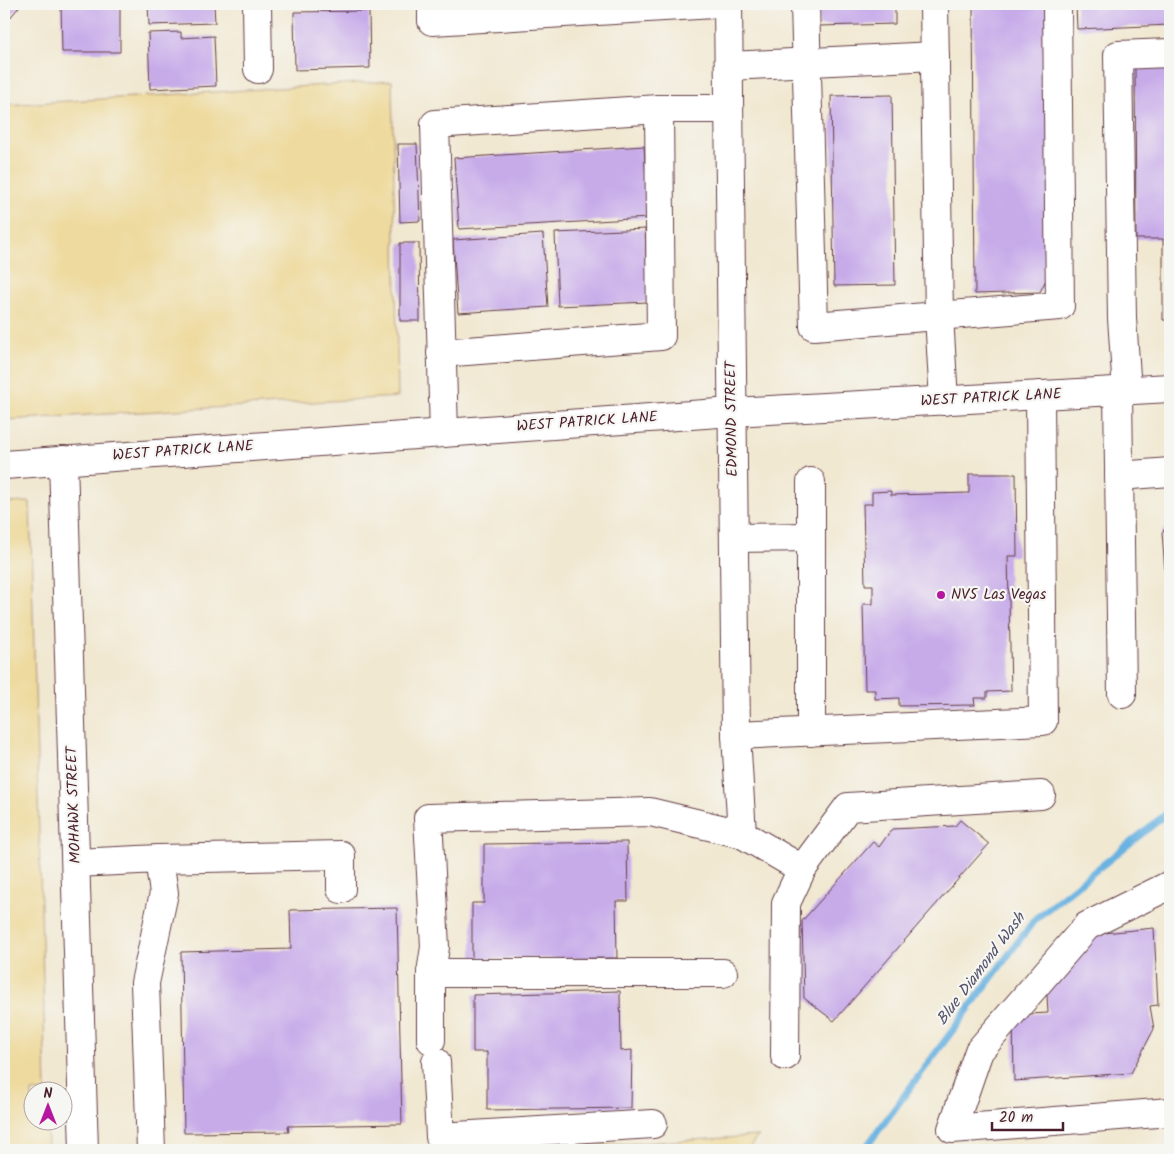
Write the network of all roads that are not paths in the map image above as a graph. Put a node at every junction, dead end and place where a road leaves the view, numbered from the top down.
1 (257, 4) edge
2 (432, 4) edge
3 (714, 4) edge
4 (728, 4) edge
5 (805, 4) edge
6 (934, 4) edge
7 (1057, 4) edge
8 (664, 5) edge
9 (1170, 53) edge
10 (935, 56) junction
11 (806, 64) junction
12 (728, 66) junction
13 (258, 69) dead end
14 (659, 109) junction
15 (729, 109) junction
16 (939, 316) junction
17 (442, 353) junction
18 (1170, 388) edge
19 (1122, 391) junction
20 (1040, 395) junction
21 (944, 401) junction
22 (732, 412) junction
23 (444, 433) junction
24 (63, 460) junction
25 (4, 465) edge
26 (1170, 472) edge
27 (1119, 476) junction
28 (811, 482) dead end
29 (811, 537) junction
30 (734, 538) junction
31 (1122, 694) dead end
32 (811, 732) junction
33 (736, 735) junction
34 (1041, 795) dead end
35 (742, 834) junction
36 (159, 859) junction
37 (76, 863) junction
38 (802, 869) junction
39 (1170, 885) edge
40 (341, 889) dead end
41 (431, 974) junction
42 (723, 974) dead end
43 (785, 1056) dead end
44 (1170, 1112) edge
45 (653, 1124) dead end
46 (84, 1150) edge
47 (151, 1150) edge

1 - 13 street
2 - 8 street
3 - 8 street
4 - 12 street, EDMOND STREET
5 - 11 street
6 - 10 street
7 - 16 street
9 - 19 street
10 - 11 street
10 - 16 street
11 - 12 street
11 - 16 street
12 - 15 street, EDMOND STREET
14 - 15 street
14 - 17 street
14 - 17 street
15 - 22 street, EDMOND STREET
16 - 21 street
17 - 23 street
18 - 19 street, WEST PATRICK LANE
19 - 20 street, WEST PATRICK LANE
19 - 27 street
20 - 21 street, WEST PATRICK LANE
20 - 32 street
21 - 22 street, WEST PATRICK LANE
22 - 23 street, WEST PATRICK LANE
22 - 30 street, EDMOND STREET
23 - 24 street, WEST PATRICK LANE
24 - 25 street, WEST PATRICK LANE
24 - 37 street, MOHAWK STREET
26 - 27 street
27 - 31 street
28 - 29 street
29 - 30 street
29 - 32 street
30 - 33 street, EDMOND STREET
32 - 33 street
33 - 35 street, EDMOND STREET
34 - 38 street
35 - 38 street
35 - 41 street
36 - 37 street
36 - 40 street
36 - 47 street
37 - 46 street, MOHAWK STREET
38 - 43 street
39 - 44 street
41 - 42 street
41 - 45 street

